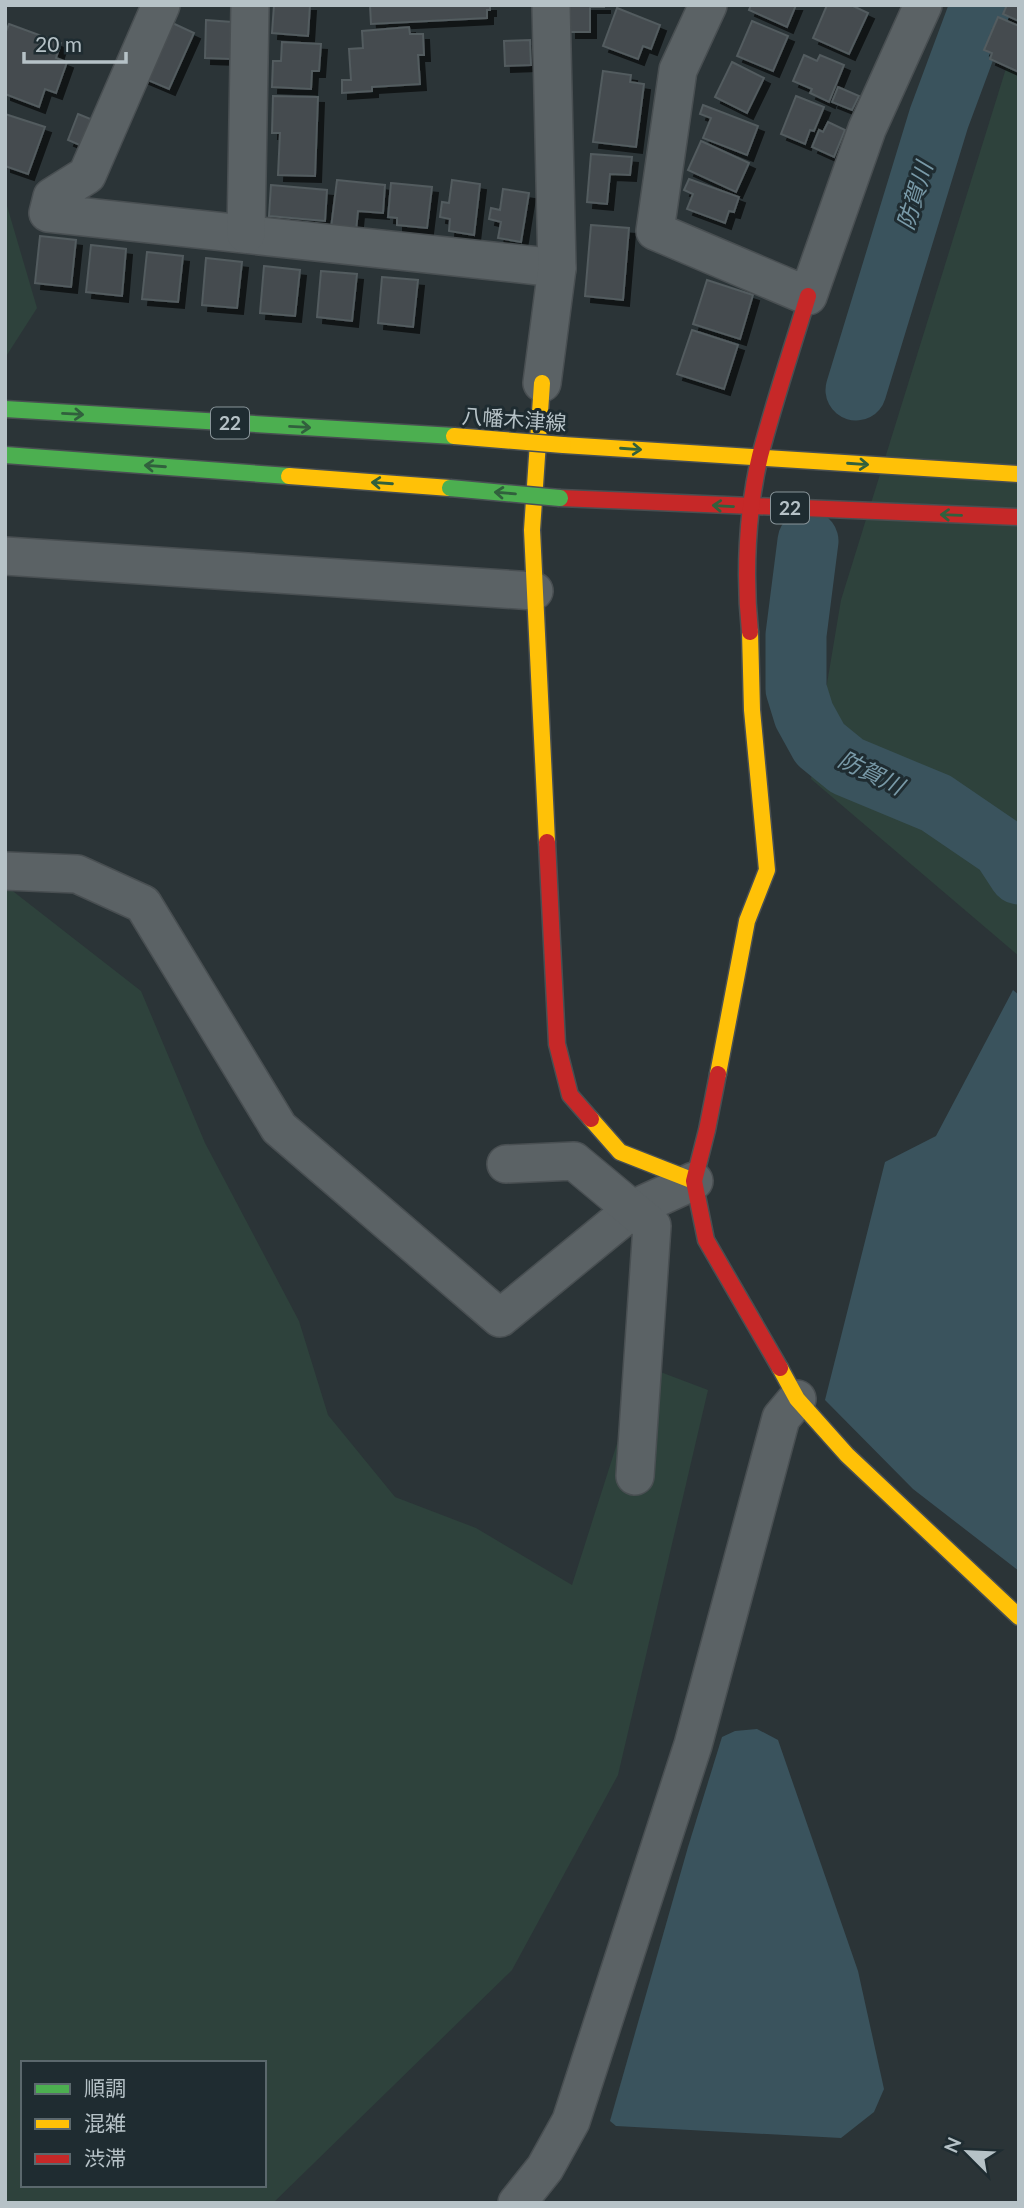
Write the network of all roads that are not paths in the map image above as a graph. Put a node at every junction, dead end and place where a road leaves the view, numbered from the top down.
1 (161, 5) edge
2 (250, 5) edge
3 (551, 5) edge
4 (708, 5) edge
5 (923, 5) edge
6 (246, 234) junction
7 (557, 268) junction
8 (808, 296) junction
9 (542, 383) joint
10 (5, 409) edge
11 (5, 455) edge
12 (760, 457) junction
13 (1019, 474) edge
14 (751, 507) junction
15 (1019, 517) edge
16 (5, 556) edge
17 (534, 592) junction
18 (5, 872) edge
19 (506, 1164) dead end
20 (694, 1181) junction
21 (633, 1209) junction
22 (797, 1399) junction
23 (635, 1476) dead end
24 (1019, 1617) edge
25 (517, 2203) edge

1 - 6 street
2 - 6 street
3 - 7 street
4 - 8 street
5 - 8 street
6 - 7 street
7 - 9 street
8 - 12 street
9 - 17 street
10 -> 12 street, 八幡木津線 / 22, bridge
14 -> 11 street, 22, bridge
12 -> 13 street, 八幡木津線 / 22
12 - 14 street
15 -> 14 street, 22
14 - 20 street
16 - 17 street
17 - 20 street
18 - 21 street
19 - 21 street
20 - 21 street
20 - 22 street
21 - 23 street
22 - 24 street
22 - 25 street

